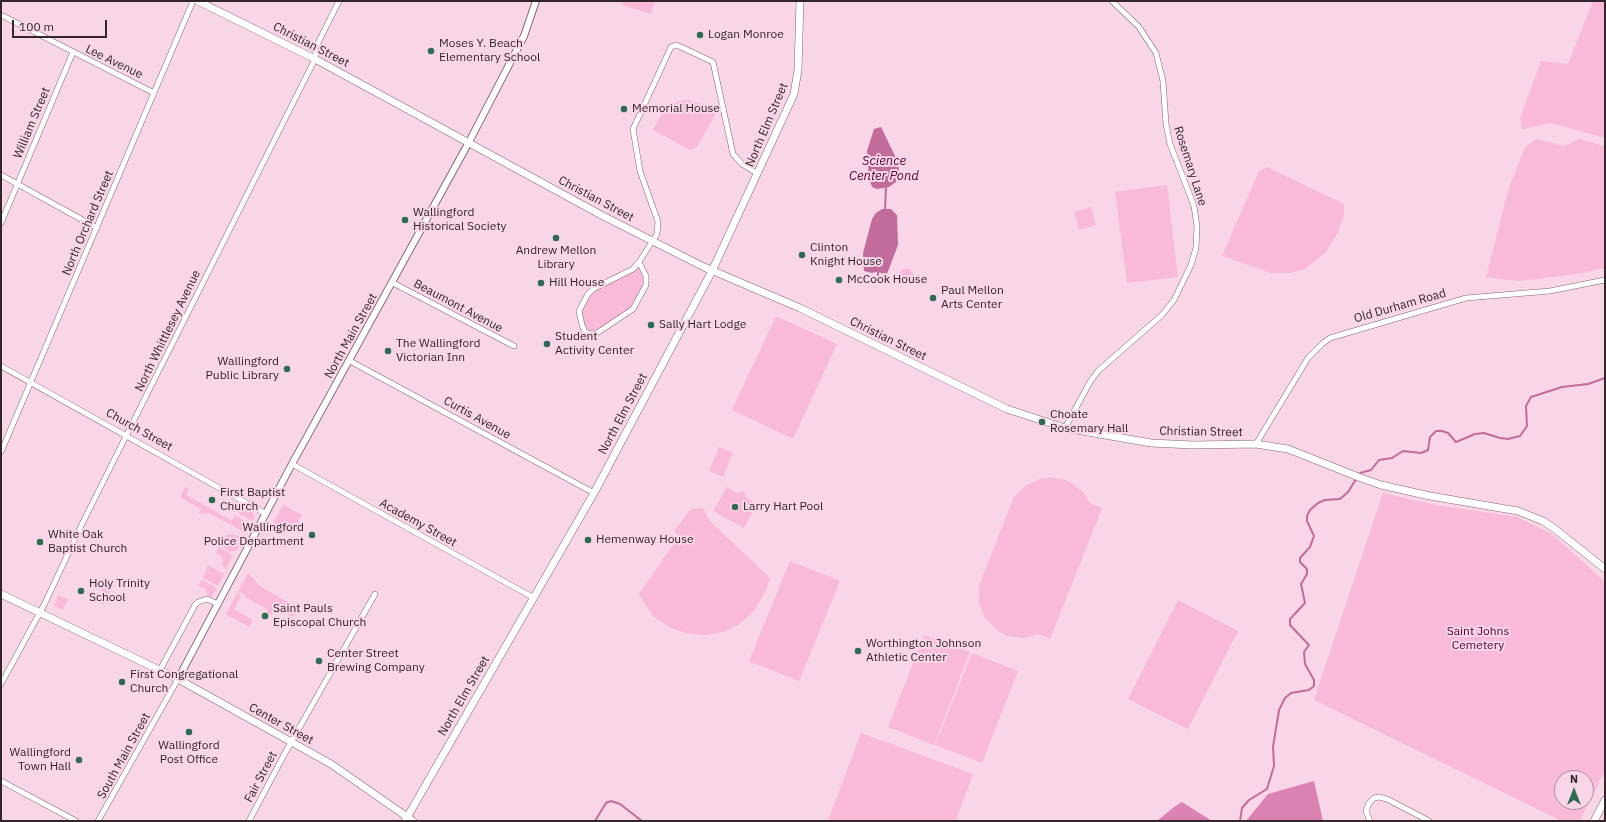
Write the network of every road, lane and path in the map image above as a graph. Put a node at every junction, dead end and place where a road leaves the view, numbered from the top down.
1 (193, 1) edge
2 (198, 1) edge
3 (339, 1) edge
4 (536, 1) edge
5 (800, 1) edge
6 (1112, 1) edge
7 (1, 15) edge
8 (73, 52) junction
9 (315, 59) junction
10 (154, 93) junction
11 (469, 142) junction
12 (758, 174) junction
13 (1, 175) edge
14 (17, 184) junction
15 (1, 222) edge
16 (97, 228) junction
17 (653, 241) junction
18 (639, 262) junction
19 (712, 271) junction
20 (1605, 280) edge
21 (393, 283) junction
22 (514, 346) dead end
23 (350, 360) junction
24 (1, 366) edge
25 (31, 382) junction
26 (1065, 428) junction
27 (128, 435) junction
28 (1256, 444) junction
29 (1, 452) edge
30 (292, 464) junction
31 (594, 493) junction
32 (266, 514) junction
33 (1605, 569) edge
34 (1, 594) edge
35 (375, 594) dead end
36 (534, 598) junction
37 (218, 604) junction
38 (40, 613) junction
39 (160, 670) junction
40 (178, 679) junction
41 (1, 684) edge
42 (292, 742) junction
43 (1, 781) edge
44 (1604, 803) edge
45 (409, 820) edge
46 (76, 821) edge
47 (98, 821) edge
48 (249, 821) edge
49 (1370, 821) edge
50 (1428, 821) edge
51 (1594, 821) edge

1 - 10 street, North Orchard Street
2 - 9 main road, Christian Street
3 - 9 street, North Whittlesey Avenue
4 - 11 street, North Main Street
5 - 12 main road, North Elm Street
6 - 26 street, Rosemary Lane
7 - 8 street, Lee Avenue
8 - 10 street, Lee Avenue
8 - 14 street, William Street
9 - 11 main road, Christian Street
9 - 27 street, North Whittlesey Avenue
10 - 16 street, North Orchard Street
11 - 17 main road, Christian Street
11 - 21 street, North Main Street
12 - 17 street
12 - 19 main road, North Elm Street
13 - 14 street
14 - 15 street, William Street
14 - 16 street
16 - 25 street, North Orchard Street
17 - 18 street
17 - 19 main road, Christian Street
18 - 18 street
19 - 26 main road, Christian Street
19 - 31 main road, North Elm Street
20 - 28 street, Old Durham Road
21 - 22 street, Beaumont Avenue
21 - 23 street, North Main Street
23 - 30 street, North Main Street
23 - 31 street, Curtis Avenue
24 - 25 street, Church Street
25 - 27 street, Church Street
25 - 29 street, North Orchard Street
26 - 28 main road, Christian Street
27 - 32 street, Church Street
27 - 38 street, North Whittlesey Avenue
28 - 33 main road, Christian Street
30 - 32 street, North Main Street
30 - 36 street, Academy Street
31 - 36 main road, North Elm Street
32 - 37 street, North Main Street
34 - 38 main road, Center Street
35 - 42 street, Fair Street
36 - 45 main road, North Elm Street
37 - 39 street
37 - 40 street, North Main Street
38 - 39 main road, Center Street
38 - 41 street, North Whittlesey Avenue
39 - 40 main road, Center Street
40 - 42 main road, Center Street
40 - 47 street, South Main Street
42 - 45 main road, Center Street
42 - 48 street, Fair Street
43 - 46 street
44 - 51 main road
49 - 50 street

